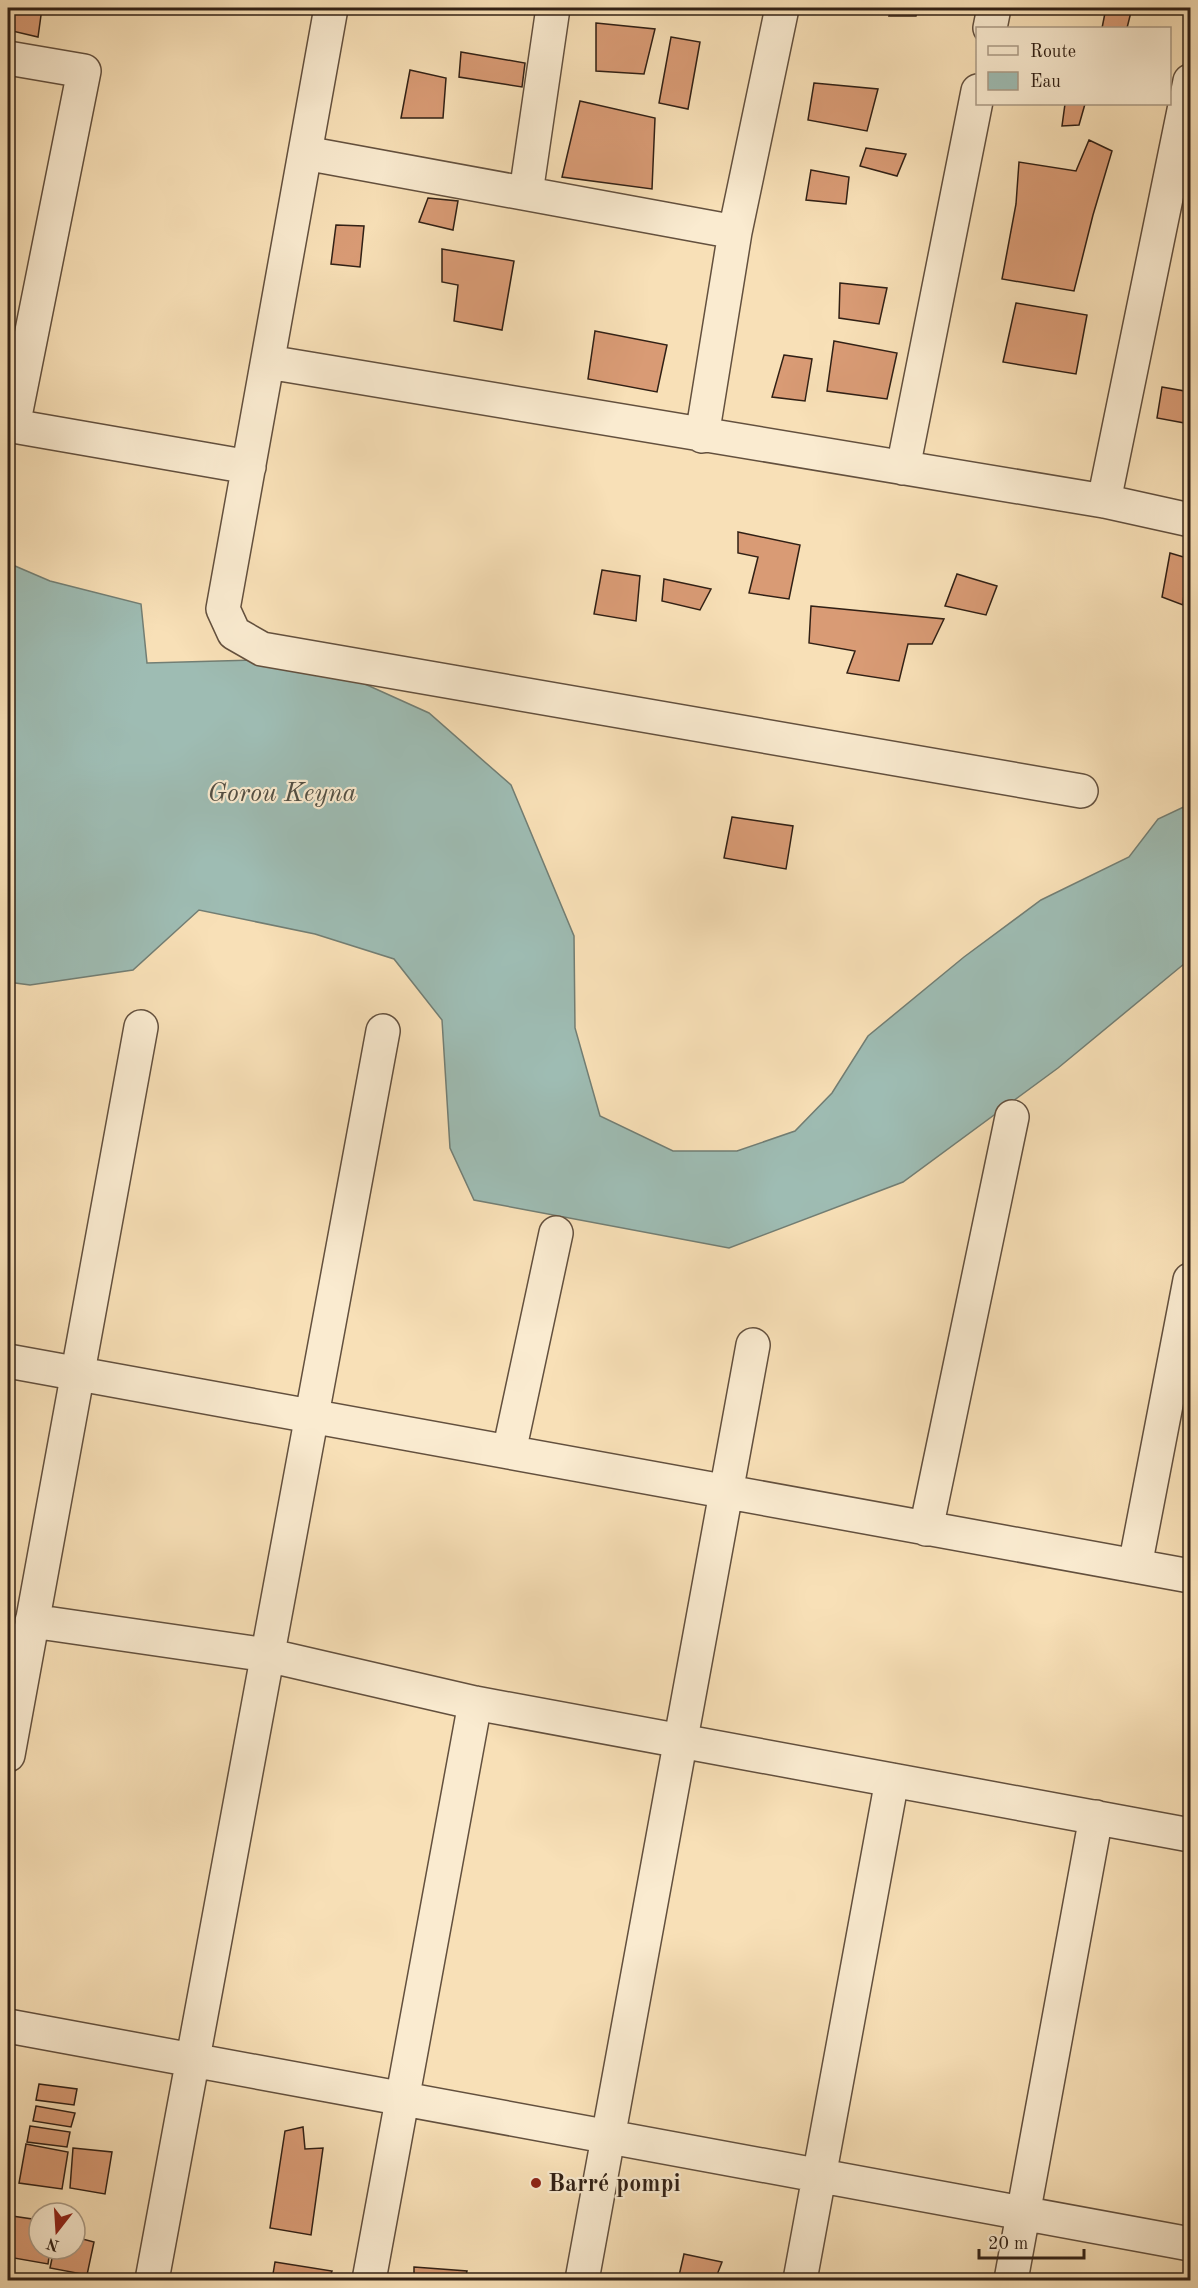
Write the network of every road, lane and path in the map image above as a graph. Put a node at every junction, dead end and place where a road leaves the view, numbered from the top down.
1 (331, 8) edge
2 (553, 8) edge
3 (782, 8) edge
4 (994, 8) edge
5 (990, 27) edge
6 (8, 58) edge
7 (1191, 81) edge
8 (976, 101) edge
9 (305, 153) junction
10 (526, 193) junction
11 (735, 232) junction
12 (268, 362) junction
13 (702, 435) junction
14 (249, 467) junction
15 (903, 468) junction
16 (1104, 501) junction
17 (1191, 520) edge
18 (1081, 791) dead end
19 (141, 1027) dead end
20 (383, 1031) dead end
21 (1012, 1117) dead end
22 (556, 1233) dead end
23 (1191, 1280) edge
24 (753, 1344) dead end
25 (8, 1361) edge
26 (77, 1373) junction
27 (312, 1416) junction
28 (509, 1452) junction
29 (726, 1492) junction
30 (926, 1529) junction
31 (1135, 1566) junction
32 (1191, 1576) edge
33 (32, 1621) junction
34 (267, 1655) junction
35 (475, 1703) junction
36 (680, 1741) junction
37 (8, 1755) edge
38 (892, 1780) junction
39 (1096, 1817) junction
40 (1191, 1835) edge
41 (8, 2026) edge
42 (192, 2060) junction
43 (402, 2098) junction
44 (608, 2137) junction
45 (819, 2176) junction
46 (1023, 2213) junction
47 (1191, 2244) edge
48 (152, 2280) edge
49 (369, 2280) edge
50 (582, 2280) edge
51 (800, 2280) edge
52 (1011, 2280) edge

1 - 9 street
2 - 10 street
3 - 11 street
4 - 5 street
6 - 14 street
7 - 16 street
8 - 15 street
9 - 10 street
9 - 12 street
10 - 11 street
11 - 13 street
12 - 13 street
12 - 14 street
13 - 15 street
14 - 18 street
15 - 16 street
16 - 17 street
19 - 26 street
20 - 27 street
21 - 30 street
22 - 28 street
23 - 31 street
24 - 29 street
25 - 26 street
26 - 27 street
26 - 33 street
27 - 28 street
27 - 34 street
28 - 29 street
29 - 30 street
29 - 36 street
30 - 31 street
31 - 32 street
33 - 34 street
33 - 37 street
34 - 35 street
34 - 42 street
35 - 36 street
35 - 43 street
36 - 38 street
36 - 44 street
38 - 39 street
38 - 45 street
39 - 40 street
39 - 46 street
41 - 42 street
42 - 43 street
42 - 48 street
43 - 44 street
43 - 49 street
44 - 45 street
44 - 50 street
45 - 46 street
45 - 51 street
46 - 47 street
46 - 52 street

